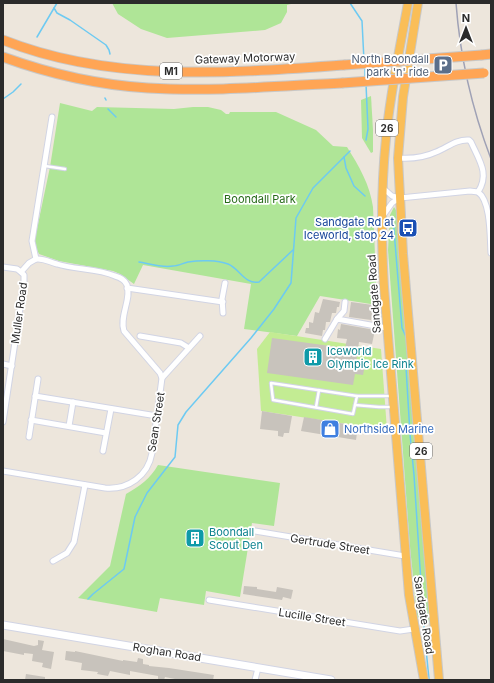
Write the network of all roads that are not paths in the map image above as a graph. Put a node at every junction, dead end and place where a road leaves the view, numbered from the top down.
1 (408, 3) edge
2 (418, 3) edge
3 (3, 40) edge
4 (487, 55) edge
5 (3, 57) edge
6 (488, 73) edge
7 (52, 117) dead end
8 (398, 158) junction
9 (45, 166) junction
10 (65, 169) dead end
11 (382, 187) junction
12 (478, 192) junction
13 (400, 198) junction
14 (489, 207) edge
15 (381, 218) junction
16 (491, 243) edge
17 (491, 253) edge
18 (36, 259) junction
19 (3, 267) edge
20 (21, 272) junction
21 (225, 283) dead end
22 (127, 288) junction
23 (222, 302) junction
24 (346, 302) dead end
25 (223, 313) dead end
26 (336, 319) junction
27 (387, 328) junction
28 (140, 336) dead end
29 (200, 336) dead end
30 (325, 339) dead end
31 (189, 348) junction
32 (3, 364) edge
33 (12, 366) junction
34 (162, 378) junction
35 (38, 379) dead end
36 (319, 390) junction
37 (35, 396) junction
38 (357, 396) junction
39 (393, 396) junction
40 (73, 402) junction
41 (355, 405) junction
42 (394, 406) junction
43 (316, 407) junction
44 (111, 408) junction
45 (157, 416) junction
46 (31, 420) junction
47 (3, 422) edge
48 (69, 426) junction
49 (106, 432) junction
50 (29, 437) dead end
51 (103, 450) dead end
52 (3, 471) edge
53 (85, 484) junction
54 (255, 531) dead end
55 (406, 556) junction
56 (53, 561) dead end
57 (209, 600) dead end
58 (3, 625) edge
59 (414, 629) junction
60 (258, 668) junction
61 (421, 678) edge
62 (323, 679) edge
63 (255, 680) edge
64 (331, 680) edge
65 (439, 680) edge

1 - 11 highway, Sandgate Road / 26
2 - 8 highway, Sandgate Road / 26
3 - 4 highway, Gateway Motorway / M1, bridge
5 - 6 highway, M1, bridge
7 - 9 street
8 - 12 street
8 - 13 highway, Sandgate Road / 26
9 - 10 lane
9 - 18 street
11 - 13 street
11 - 15 highway, Sandgate Road / 26
12 - 13 street
12 - 14 street
13 - 15 street
13 - 65 highway, Sandgate Road / 26
14 - 16 street
15 - 27 highway, Sandgate Road / 26
16 - 17 street
18 - 20 street, Muller Road
18 - 22 street
19 - 20 street
20 - 33 street, Muller Road
21 - 23 street
22 - 23 street
22 - 34 street, Sean Street
23 - 25 street
24 - 26 street
26 - 27 street
26 - 30 street
27 - 39 highway, Sandgate Road / 26
28 - 31 street
29 - 31 street
31 - 34 street
32 - 33 street
33 - 47 street, Muller Road
34 - 45 street, Sean Street
35 - 37 street
36 - 38 lane
36 - 43 lane
36 - 43 lane
37 - 40 street
37 - 46 street
38 - 39 lane
38 - 41 lane
39 - 42 highway, Sandgate Road / 26
40 - 44 street
40 - 48 street
41 - 42 lane
41 - 43 lane
42 - 55 highway, Sandgate Road / 26
44 - 45 street
44 - 49 street
45 - 53 street, Sean Street
46 - 48 street
46 - 50 street
48 - 49 street
49 - 51 street
52 - 53 street, Sean Street
53 - 56 street
54 - 55 street, Gertrude Street
55 - 59 highway, Sandgate Road / 26
57 - 59 street, Lucille Street
58 - 60 main road, Roghan Road
59 - 61 highway, Sandgate Road / 26
60 - 62 main road, Roghan Road
60 - 63 street
62 - 64 main road, Roghan Road

